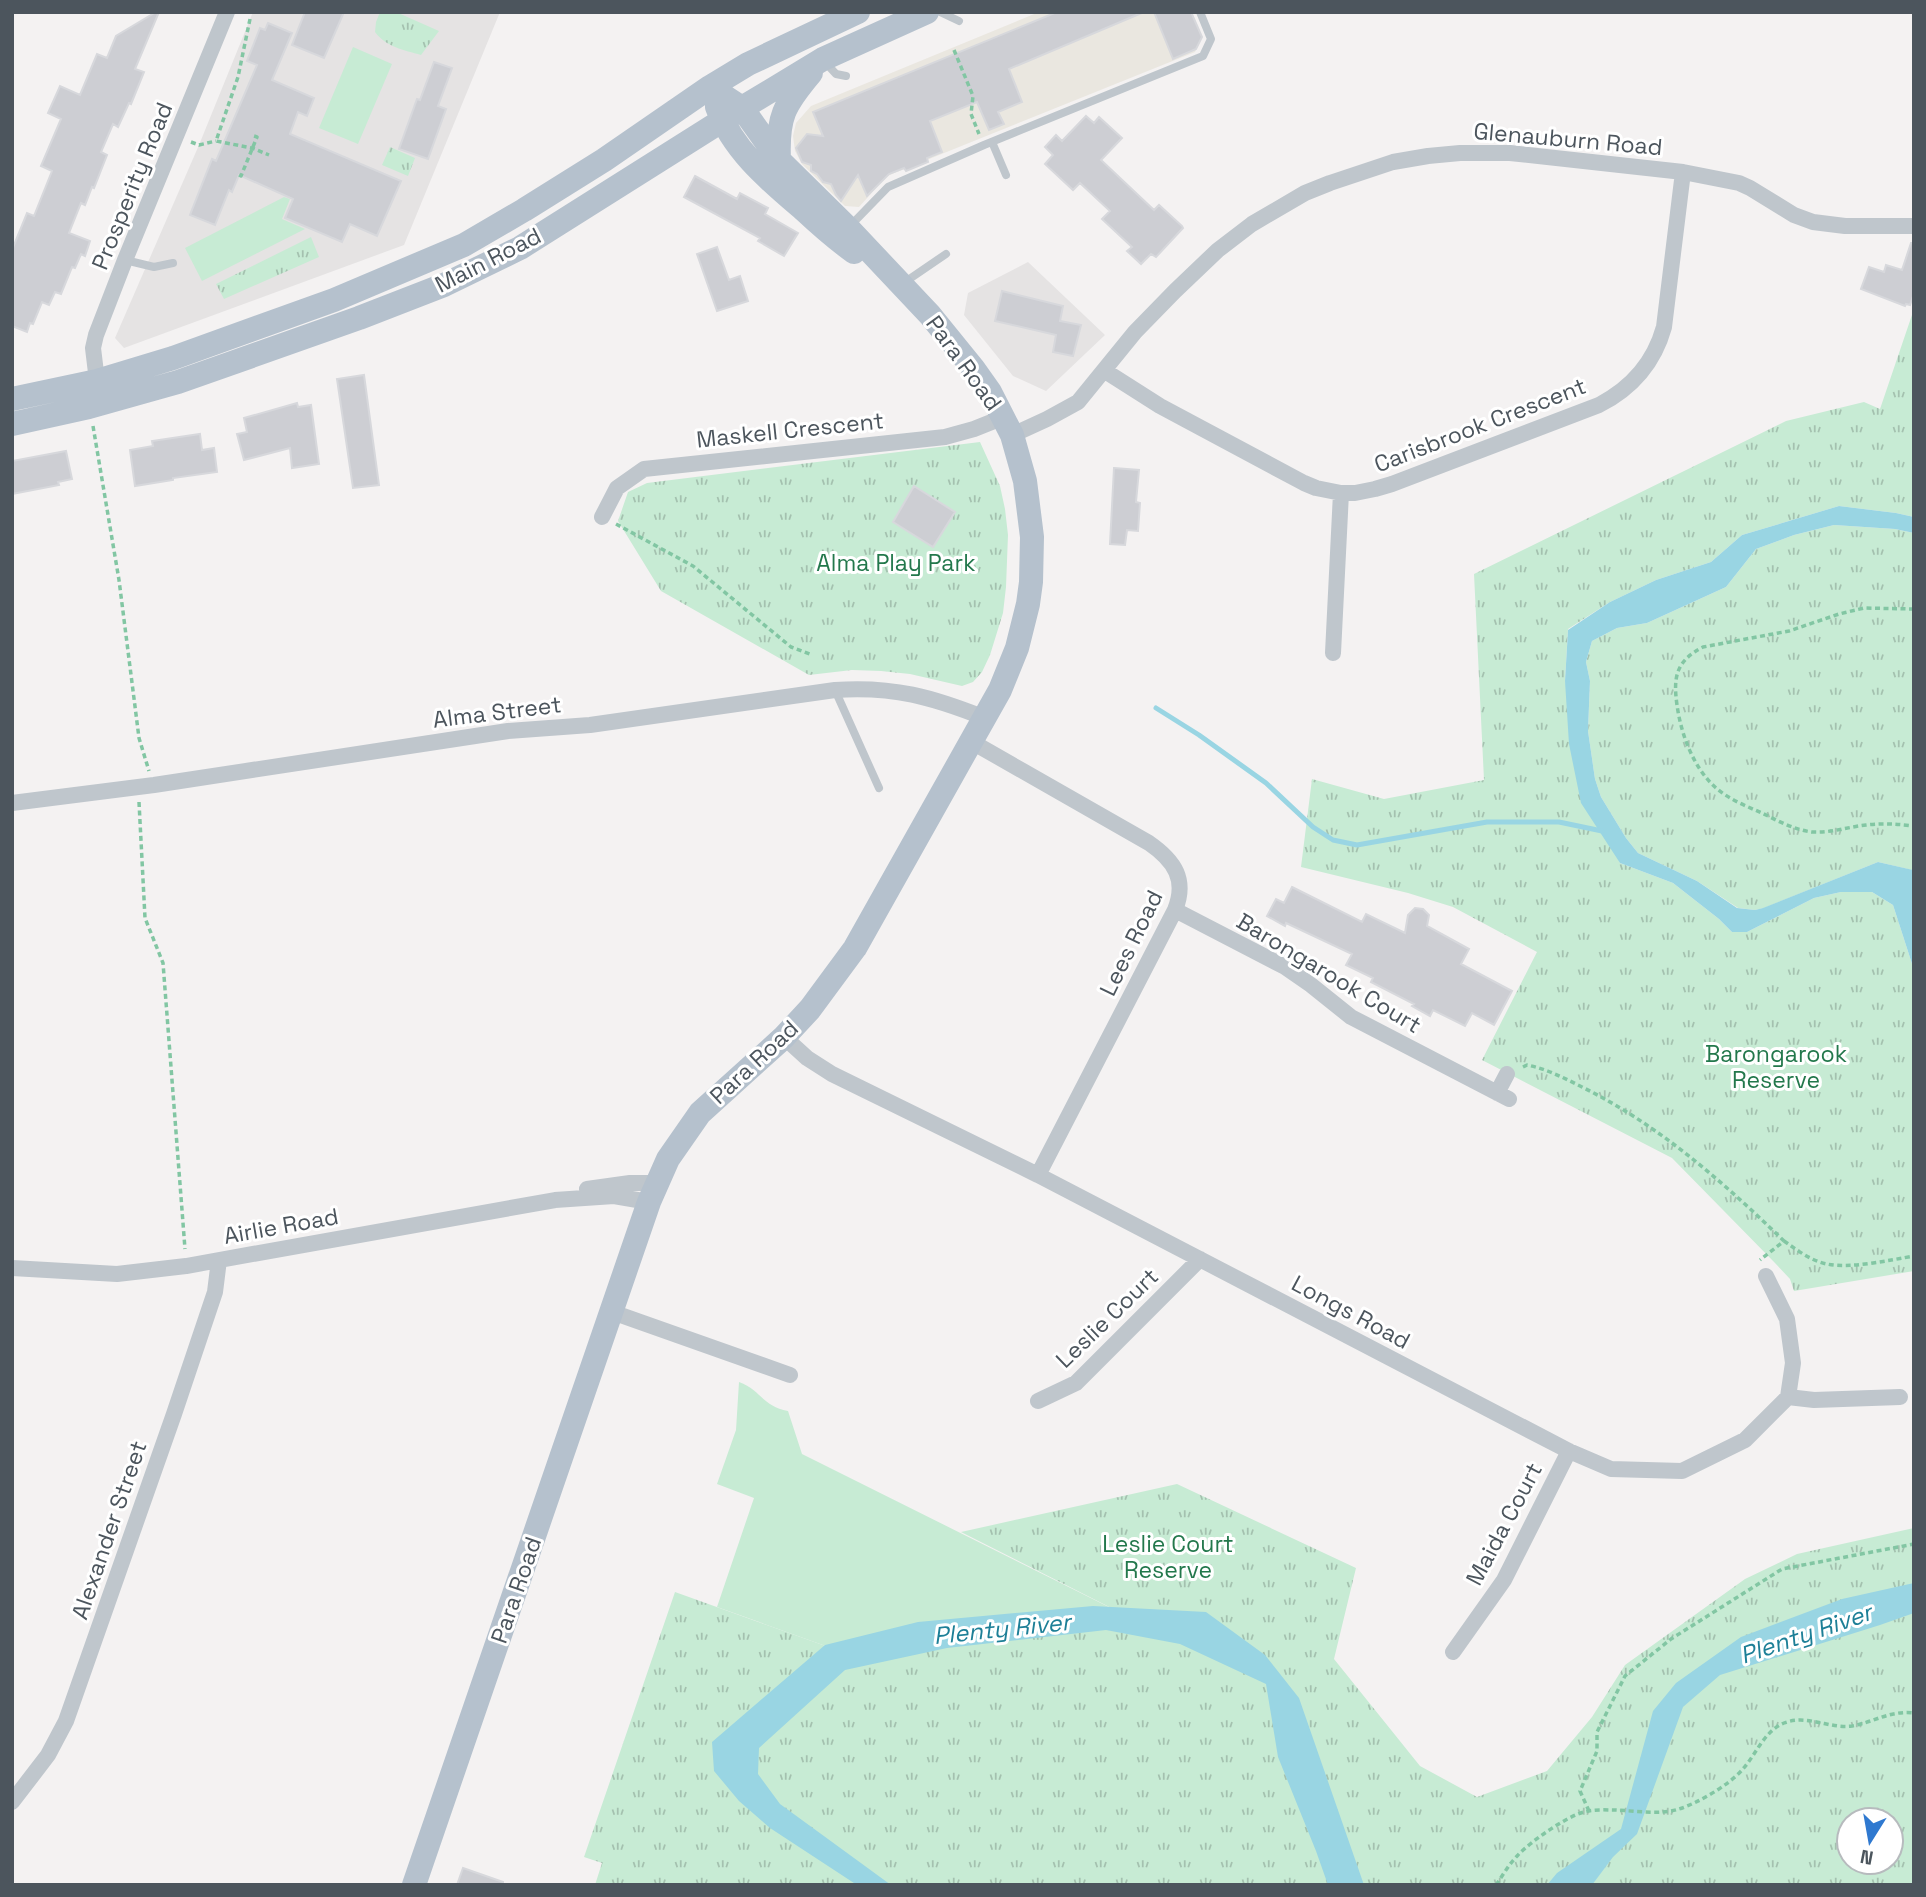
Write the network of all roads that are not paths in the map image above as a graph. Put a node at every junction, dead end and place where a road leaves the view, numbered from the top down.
1 (227, 12) edge
2 (858, 12) edge
3 (927, 12) edge
4 (940, 12) edge
5 (1200, 12) edge
6 (959, 21) dead end
7 (823, 60) junction
8 (846, 76) dead end
9 (710, 87) junction
10 (732, 114) junction
11 (988, 144) junction
12 (779, 160) junction
13 (1683, 172) junction
14 (1006, 175) dead end
15 (1914, 226) edge
16 (842, 234) junction
17 (946, 254) dead end
18 (125, 260) junction
19 (173, 263) dead end
20 (900, 285) junction
21 (1105, 371) junction
22 (97, 381) junction
23 (12, 399) edge
24 (12, 424) edge
25 (1008, 426) junction
26 (1341, 493) junction
27 (602, 517) road end
28 (1333, 653) dead end
29 (835, 691) junction
30 (985, 718) junction
31 (972, 742) junction
32 (879, 788) dead end
33 (12, 803) edge
34 (1175, 910) junction
35 (784, 1037) junction
36 (1507, 1074) dead end
37 (1038, 1175) junction
38 (653, 1193) junction
39 (1200, 1259) junction
40 (219, 1260) junction
41 (12, 1268) edge
42 (1761, 1270) road end
43 (612, 1312) junction
44 (790, 1375) dead end
45 (1788, 1397) junction
46 (1900, 1397) dead end
47 (1038, 1401) dead end
48 (1569, 1451) junction
49 (1453, 1652) dead end
50 (12, 1802) edge
51 (414, 1885) edge

1 - 18 street, Prosperity Road
2 - 9 main road, Main Road
3 - 7 main road, Main Road
4 - 6 lane
5 - 11 lane
7 - 8 lane
7 - 10 main road, Main Road
7 - 12 main road
9 - 10 main road, Para Road
9 - 22 main road, Main Road
10 - 12 main road, Para Road
10 - 16 main road, Para Road
10 - 24 main road, Main Road
11 - 14 lane
11 - 16 lane
12 - 16 main road, Para Road
13 - 15 street, Glenauburn Road
13 - 21 street, Glenauburn Road
13 - 26 street, Carisbrook Crescent
16 - 20 main road, Para Road
17 - 20 lane
18 - 19 lane
18 - 22 street, Prosperity Road
20 - 25 main road, Para Road
21 - 25 street, Glenauburn Road
21 - 26 street, Carisbrook Crescent
22 - 23 main road, Main Road
25 - 27 street, Maskell Crescent
25 - 30 main road, Para Road
26 - 28 street
29 - 30 street, Alma Street
29 - 32 lane
29 - 33 street, Alma Street
30 - 31 main road, Para Road
31 - 34 street, Lees Road
31 - 35 main road, Para Road
34 - 36 street, Barongarook Court
34 - 37 street, Lees Road
35 - 37 street, Longs Road
35 - 38 main road, Para Road
37 - 39 street, Longs Road
38 - 40 street, Airlie Road
38 - 43 main road, Para Road
39 - 47 street, Leslie Court
39 - 48 street, Longs Road
40 - 41 street, Airlie Road
40 - 50 street, Alexander Street
42 - 45 street
43 - 44 street
43 - 51 main road, Para Road
45 - 46 street
45 - 48 street, Longs Road
48 - 49 street, Maida Court

